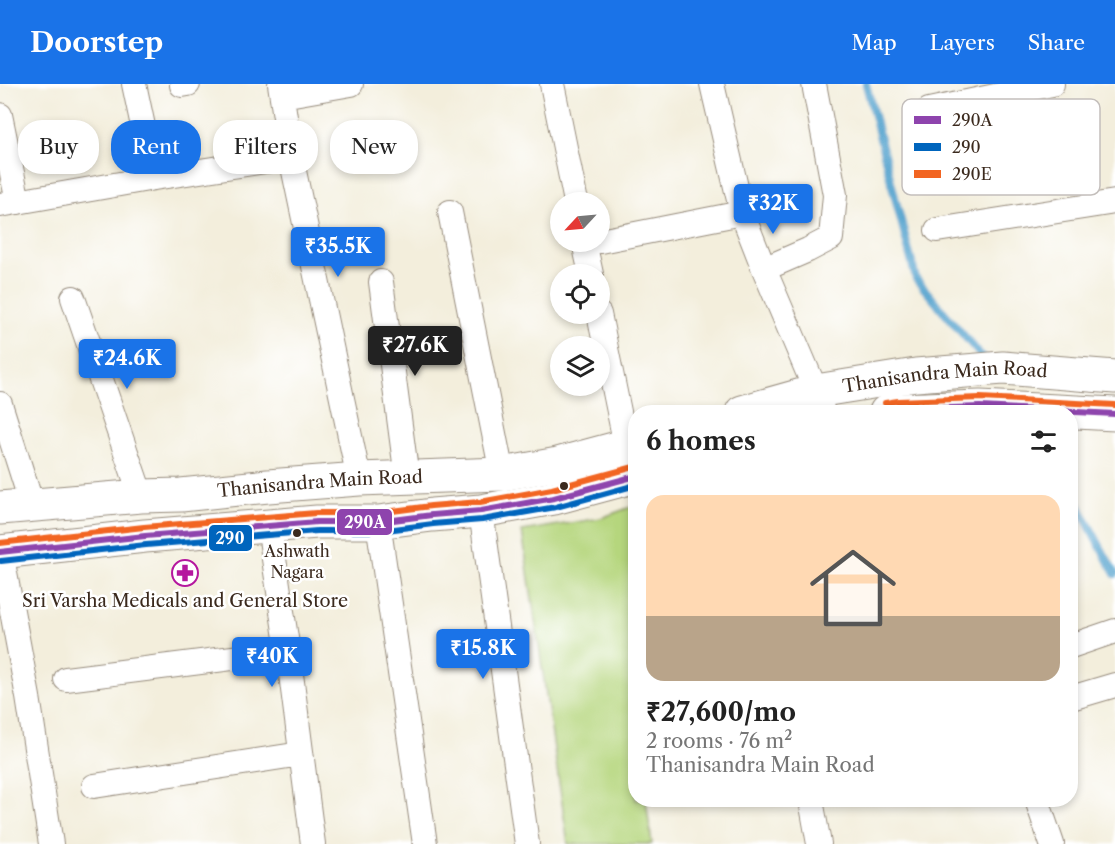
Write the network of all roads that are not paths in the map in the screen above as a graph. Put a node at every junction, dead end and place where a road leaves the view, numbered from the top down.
1 (134, 84) edge
2 (351, 84) edge
3 (552, 84) edge
4 (712, 84) edge
5 (814, 84) edge
6 (1052, 84) edge
7 (281, 90) edge
8 (981, 99) edge
9 (0, 115) edge
10 (285, 120) edge
11 (213, 169) edge
12 (295, 174) edge
13 (154, 178) junction
14 (574, 192) edge
15 (1115, 202) edge
16 (9, 204) edge
17 (450, 212) dead end
18 (742, 213) junction
19 (937, 230) dead end
20 (610, 239) edge
21 (764, 269) junction
22 (381, 282) dead end
23 (73, 298) dead end
24 (601, 324) edge
25 (1115, 377) edge
26 (820, 402) edge
27 (0, 404) edge
28 (797, 405) edge
29 (1078, 412) edge
30 (1115, 414) edge
31 (628, 434) edge
32 (628, 456) edge
33 (628, 458) edge
34 (502, 474) junction
35 (407, 478) junction
36 (359, 479) junction
37 (141, 496) junction
38 (32, 505) junction
39 (0, 508) edge
40 (481, 511) junction
41 (378, 522) junction
42 (268, 526) junction
43 (0, 552) edge
44 (1115, 631) edge
45 (1078, 644) edge
46 (288, 651) junction
47 (66, 679) dead end
48 (1115, 685) edge
49 (1078, 696) edge
50 (301, 754) junction
51 (94, 786) dead end
52 (812, 807) edge
53 (1040, 807) edge
54 (51, 844) edge
55 (313, 844) edge
56 (425, 844) edge
57 (527, 844) edge
58 (819, 844) edge
59 (1052, 844) edge

1 - 13 street
2 - 7 street
3 - 14 street
4 - 18 street
5 - 21 street
6 - 8 street
7 - 10 street
9 - 16 street
11 - 13 street
12 - 36 street
13 - 16 street
15 - 19 street
17 - 34 street
18 - 20 street
18 - 21 street
21 - 26 street
22 - 35 street
23 - 37 street
24 - 31 street
25 - 26 main road, Thanisandra Main Road
26 - 28 main road, Thanisandra Main Road
27 - 38 street
29 - 30 main road, Thanisandra Main Road
32 - 34 main road, Thanisandra Main Road
33 - 40 main road, Thanisandra Main Road
34 - 35 main road, Thanisandra Main Road
35 - 36 main road, Thanisandra Main Road
36 - 37 main road, Thanisandra Main Road
37 - 38 main road, Thanisandra Main Road
38 - 39 main road, Thanisandra Main Road
40 - 41 main road, Thanisandra Main Road
40 - 57 street
41 - 42 main road, Thanisandra Main Road
41 - 56 street
42 - 43 main road, Thanisandra Main Road
42 - 46 street
43 - 54 street
44 - 45 street
46 - 47 street
46 - 50 street
48 - 49 street
50 - 51 street
50 - 55 street
52 - 58 street
53 - 59 street

